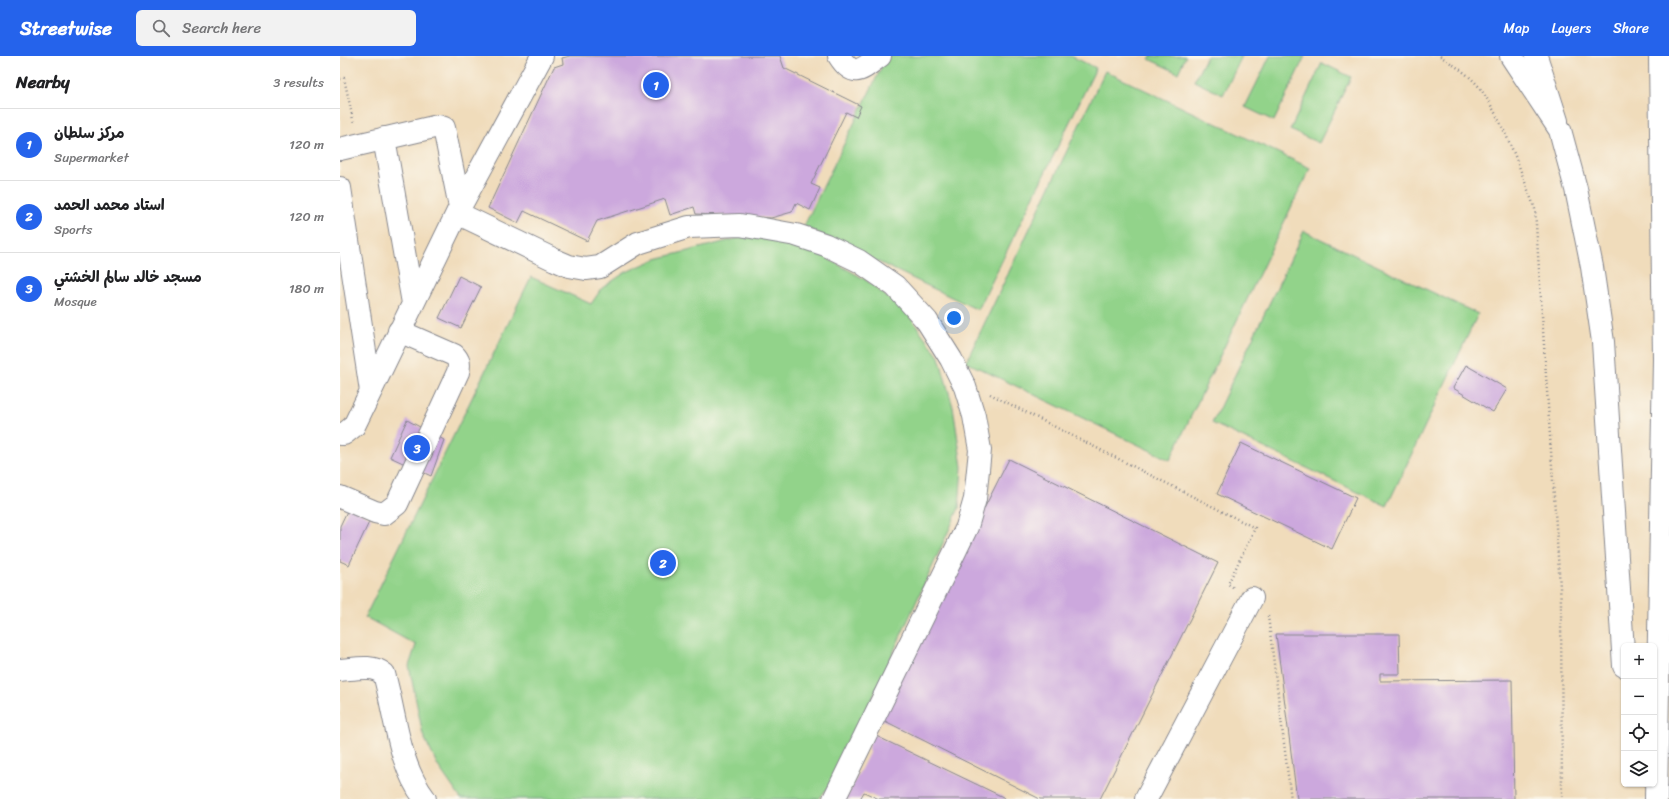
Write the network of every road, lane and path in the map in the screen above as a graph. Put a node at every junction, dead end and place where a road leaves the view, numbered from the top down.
1 (542, 56) edge
2 (839, 56) edge
3 (880, 56) edge
4 (1440, 56) edge
5 (1511, 56) edge
6 (1536, 56) edge
7 (1660, 56) edge
8 (340, 79) edge
9 (1560, 130) junction
10 (384, 138) junction
11 (349, 146) edge
12 (340, 188) edge
13 (458, 210) junction
14 (413, 303) junction
15 (400, 331) junction
16 (962, 381) junction
17 (371, 391) junction
18 (340, 434) edge
19 (340, 497) edge
20 (1252, 598) junction
21 (1623, 643) edge
22 (340, 670) edge
23 (1643, 787) edge
24 (425, 799) edge
25 (834, 799) edge
26 (1146, 799) edge
27 (1291, 799) edge
28 (1562, 799) edge
29 (1646, 799) edge
30 (1656, 799) edge

1 - 13 main road
2 - 3 main road
4 - 28 path
5 - 9 main road
6 - 9 main road
7 - 30 main road
8 - 11 path
9 - 21 main road
10 - 11 main road
10 - 13 main road
10 - 14 main road
12 - 17 main road
13 - 14 main road
13 - 16 main road
14 - 15 main road
15 - 17 main road
15 - 19 main road
16 - 20 path
16 - 25 main road
17 - 18 main road
20 - 26 main road
20 - 27 path
22 - 24 main road
23 - 29 main road

